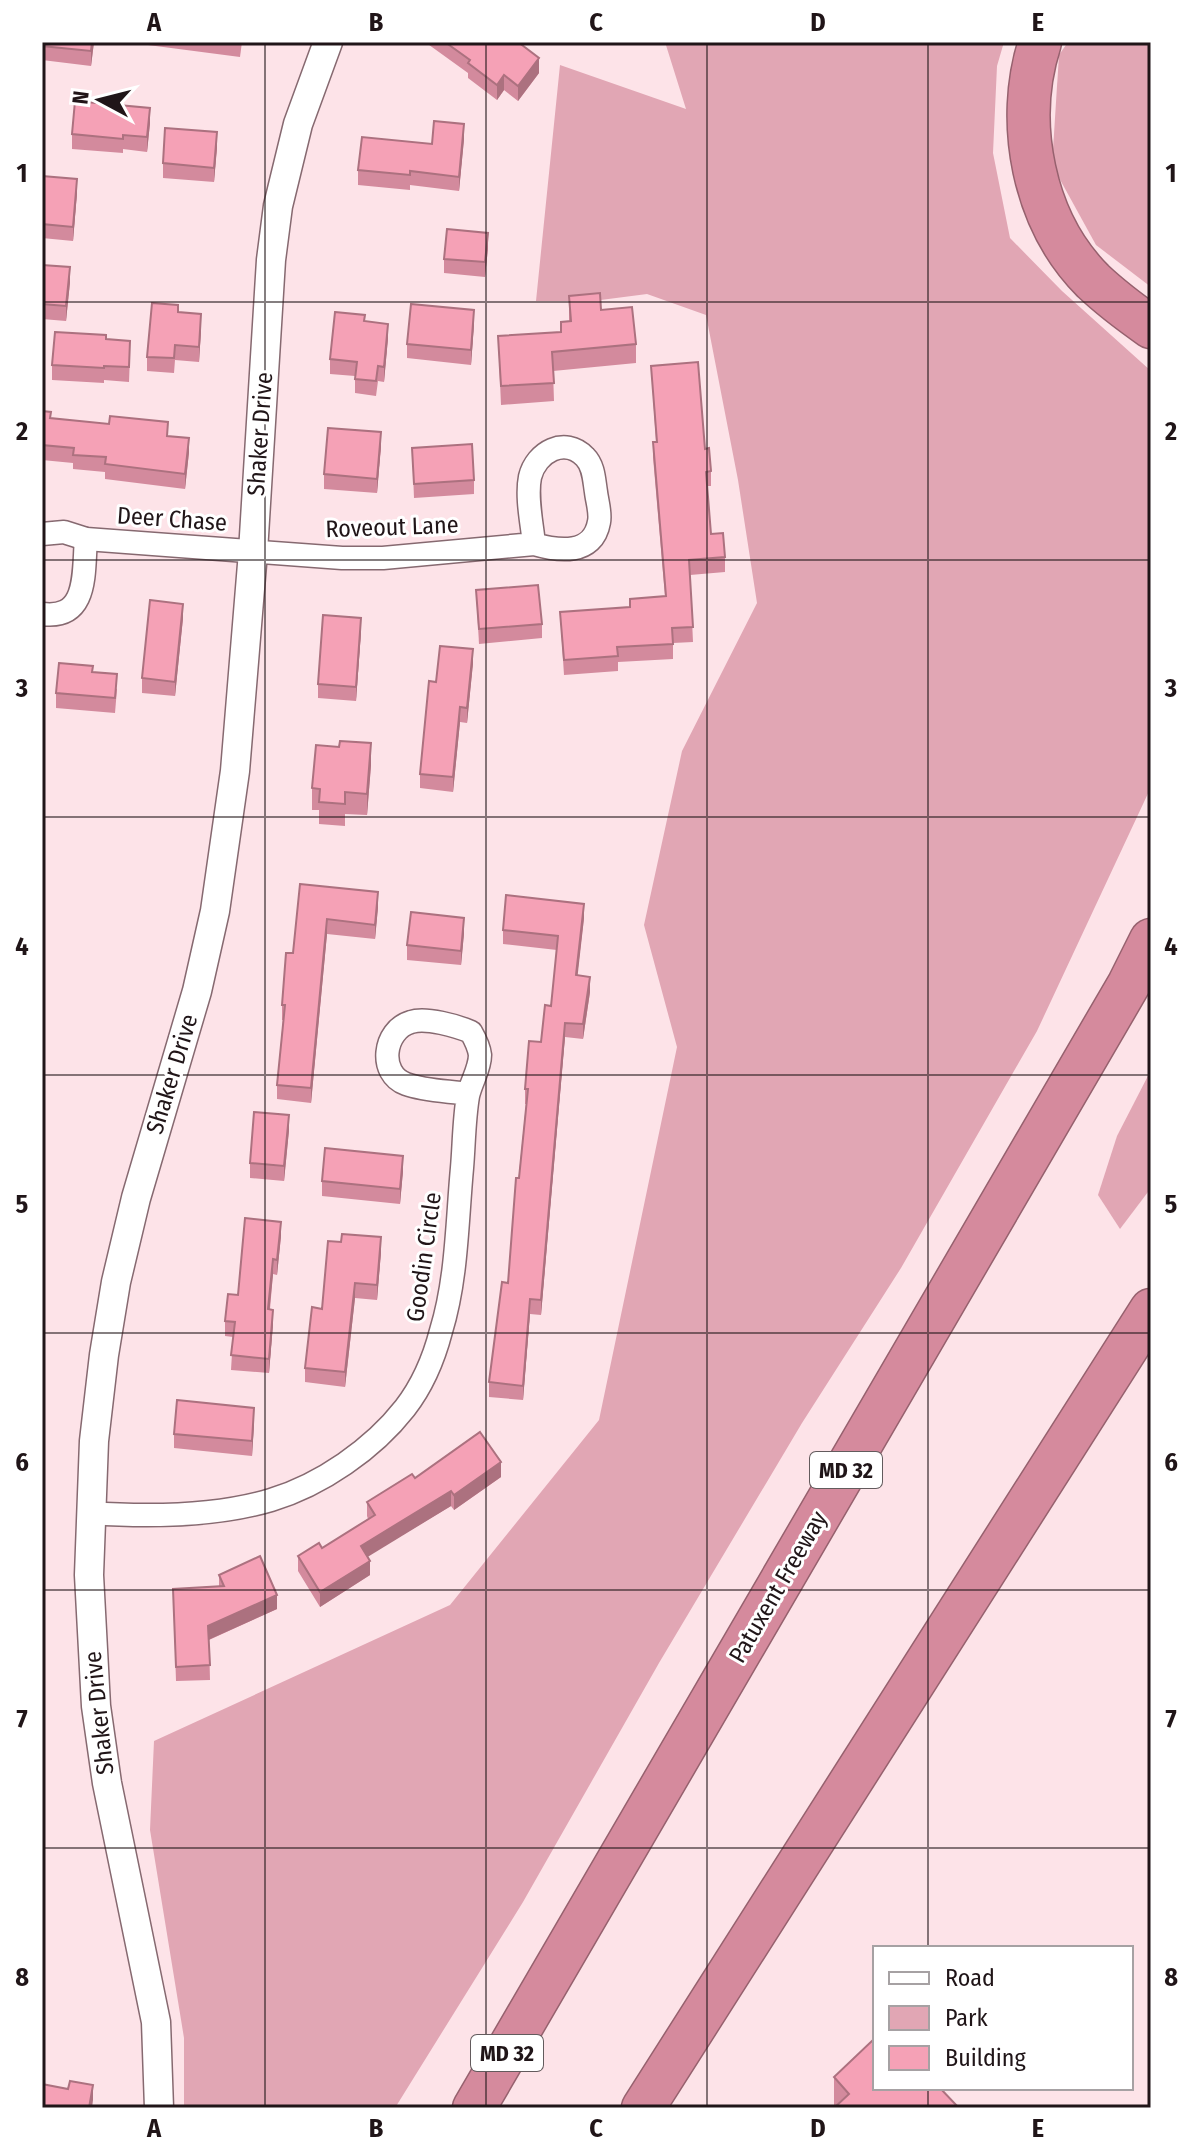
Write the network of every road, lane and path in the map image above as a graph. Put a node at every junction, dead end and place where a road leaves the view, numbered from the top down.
1 (328, 42) edge
2 (1040, 42) edge
3 (1151, 327) edge
4 (42, 534) edge
5 (86, 539) junction
6 (534, 544) junction
7 (253, 552) junction
8 (42, 614) edge
9 (1151, 940) edge
10 (468, 1094) dead end
11 (1151, 1310) edge
12 (90, 1513) junction
13 (539, 1998) junction
14 (159, 2108) edge
15 (466, 2108) edge
16 (474, 2108) edge
17 (643, 2108) edge

1 - 7 street, Shaker Drive
2 - 3 highway
4 - 5 street, Deer Chase
5 - 7 street, Deer Chase
5 - 8 street, Deer Chase
6 - 6 street, Roveout Lane
6 - 7 street, Roveout Lane
7 - 12 street, Shaker Drive
9 - 13 highway, Patuxent Freeway / MD 32
10 - 12 street, Goodin Circle
11 - 17 highway
12 - 14 street, Shaker Drive
13 - 15 highway
13 - 16 highway, Patuxent Freeway / MD 32

